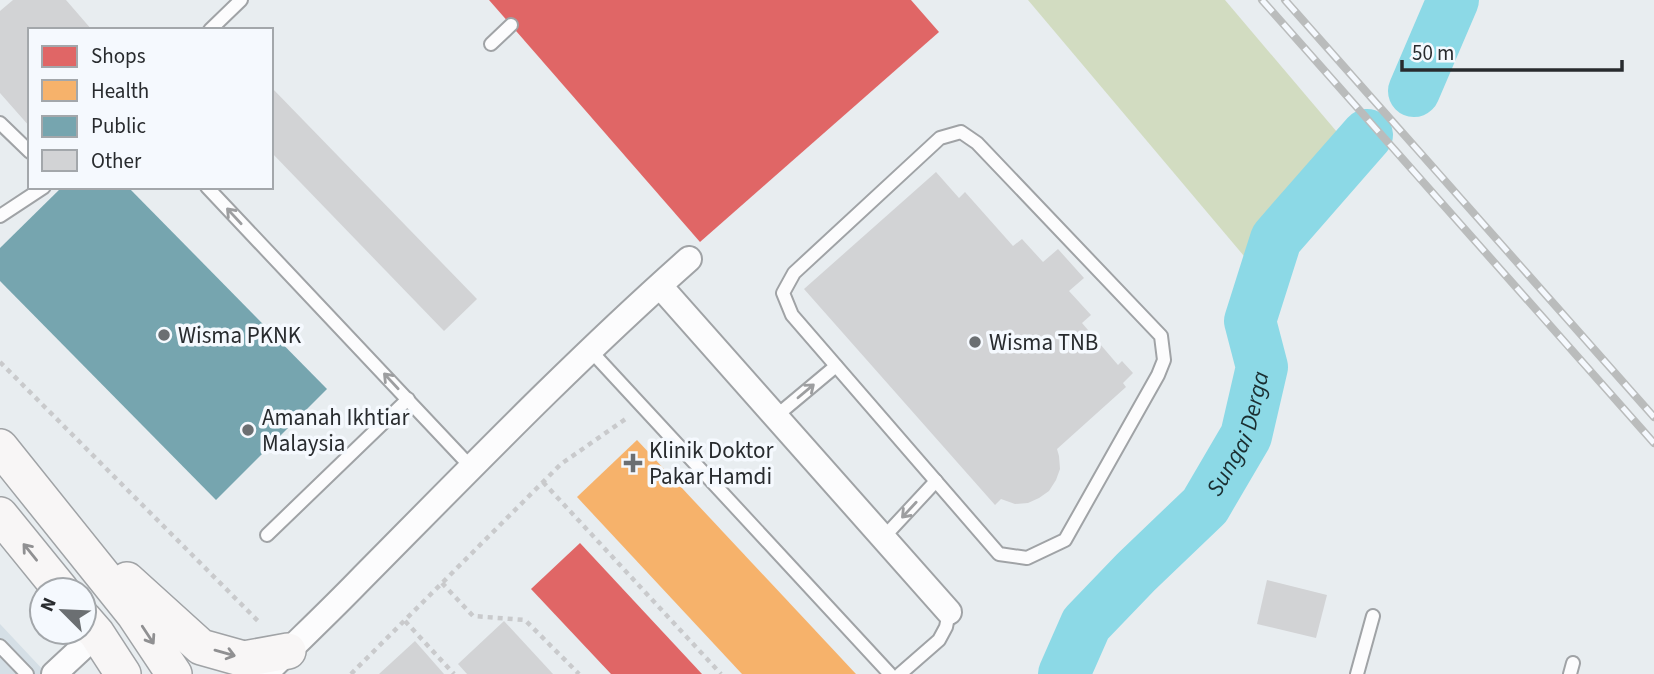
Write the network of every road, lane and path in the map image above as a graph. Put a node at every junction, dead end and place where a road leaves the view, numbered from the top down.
1 (242, 0) edge
2 (511, 26) dead end
3 (212, 28) edge
4 (491, 44) dead end
5 (0, 123) edge
6 (28, 150) edge
7 (41, 189) edge
8 (209, 189) edge
9 (0, 216) edge
10 (689, 259) dead end
11 (660, 286) junction
12 (590, 350) junction
13 (0, 362) edge
14 (836, 366) junction
15 (408, 399) junction
16 (640, 405) junction
17 (775, 417) junction
18 (0, 447) edge
19 (471, 467) junction
20 (936, 481) junction
21 (543, 482) junction
22 (0, 515) edge
23 (59, 520) junction
24 (267, 535) dead end
25 (883, 538) junction
26 (50, 576) edge
27 (442, 583) junction
28 (948, 612) joint
29 (1373, 616) dead end
30 (405, 621) junction
31 (98, 639) edge
32 (0, 646) edge
33 (75, 646) edge
34 (276, 662) edge
35 (118, 672) edge
36 (27, 674) edge
37 (54, 674) edge
38 (174, 674) edge
39 (351, 674) edge
40 (454, 674) edge
41 (579, 674) edge
42 (721, 674) edge
43 (890, 674) edge
44 (900, 674) edge
45 (1357, 674) edge

1 - 3 lane
2 - 4 lane
5 - 6 lane
7 - 9 lane
15 -> 8 lane
10 - 11 street
11 - 12 street
11 - 17 street
12 - 16 lane
12 - 19 street
13 - 34 path
17 -> 14 lane
14 - 20 lane
14 - 20 lane
15 - 19 lane
15 - 24 lane
16 - 21 path
16 - 43 lane
17 - 25 street
18 - 23 main road
19 - 34 street
20 -> 25 lane
21 - 27 path
21 - 42 path
26 -> 22 main road
23 -> 34 main road
23 -> 38 main road
25 - 28 street
27 - 30 path
27 - 41 path
28 - 44 lane
29 - 45 lane
30 - 39 path
30 - 40 path
31 - 35 main road
32 - 36 lane
33 - 37 street

